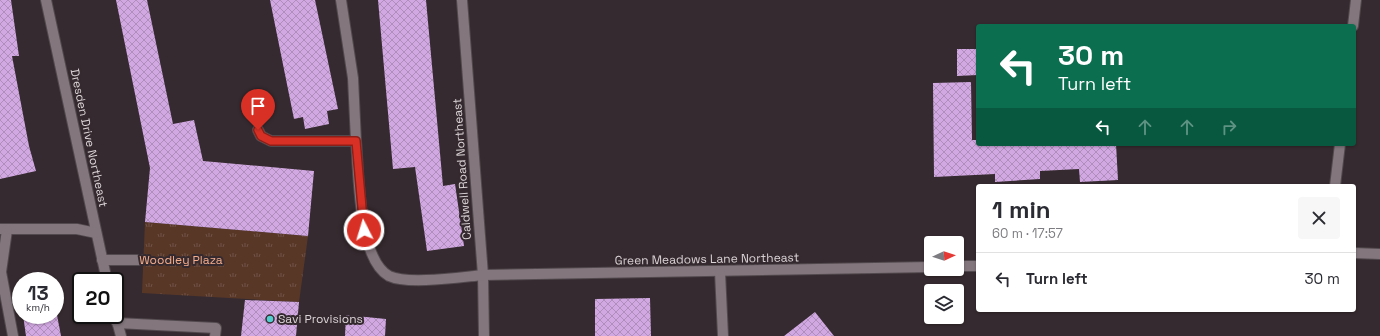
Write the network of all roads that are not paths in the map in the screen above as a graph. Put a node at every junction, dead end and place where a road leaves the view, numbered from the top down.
1 (46, 0) edge
2 (341, 0) edge
3 (462, 0) edge
4 (1356, 0) edge
5 (1353, 24) edge
6 (258, 130) dead end
7 (356, 141) junction
8 (1340, 146) edge
9 (1335, 184) edge
10 (3, 230) edge
11 (96, 233) junction
12 (1356, 253) edge
13 (1380, 254) edge
14 (102, 260) junction
15 (144, 260) dead end
16 (964, 266) edge
17 (976, 266) edge
18 (924, 267) edge
19 (105, 272) edge
20 (720, 272) junction
21 (483, 276) junction
22 (124, 319) edge
23 (117, 324) edge
24 (13, 336) edge
25 (120, 336) edge
26 (216, 336) edge
27 (484, 336) edge
28 (723, 336) edge

1 - 11 street, Dresden Drive Northeast
2 - 7 street, Green Meadows Lane Northeast
3 - 21 street, Caldwell Road Northeast
4 - 5 street
6 - 7 street
7 - 21 street, Green Meadows Lane Northeast
8 - 9 street
10 - 11 street
10 - 24 street
11 - 14 street, Dresden Drive Northeast
12 - 13 street
14 - 15 street
14 - 19 street, Dresden Drive Northeast
16 - 17 street
18 - 20 street, Green Meadows Lane Northeast
20 - 21 street, Green Meadows Lane Northeast
20 - 28 street
21 - 27 street, Caldwell Road Northeast
22 - 26 street
23 - 25 street

